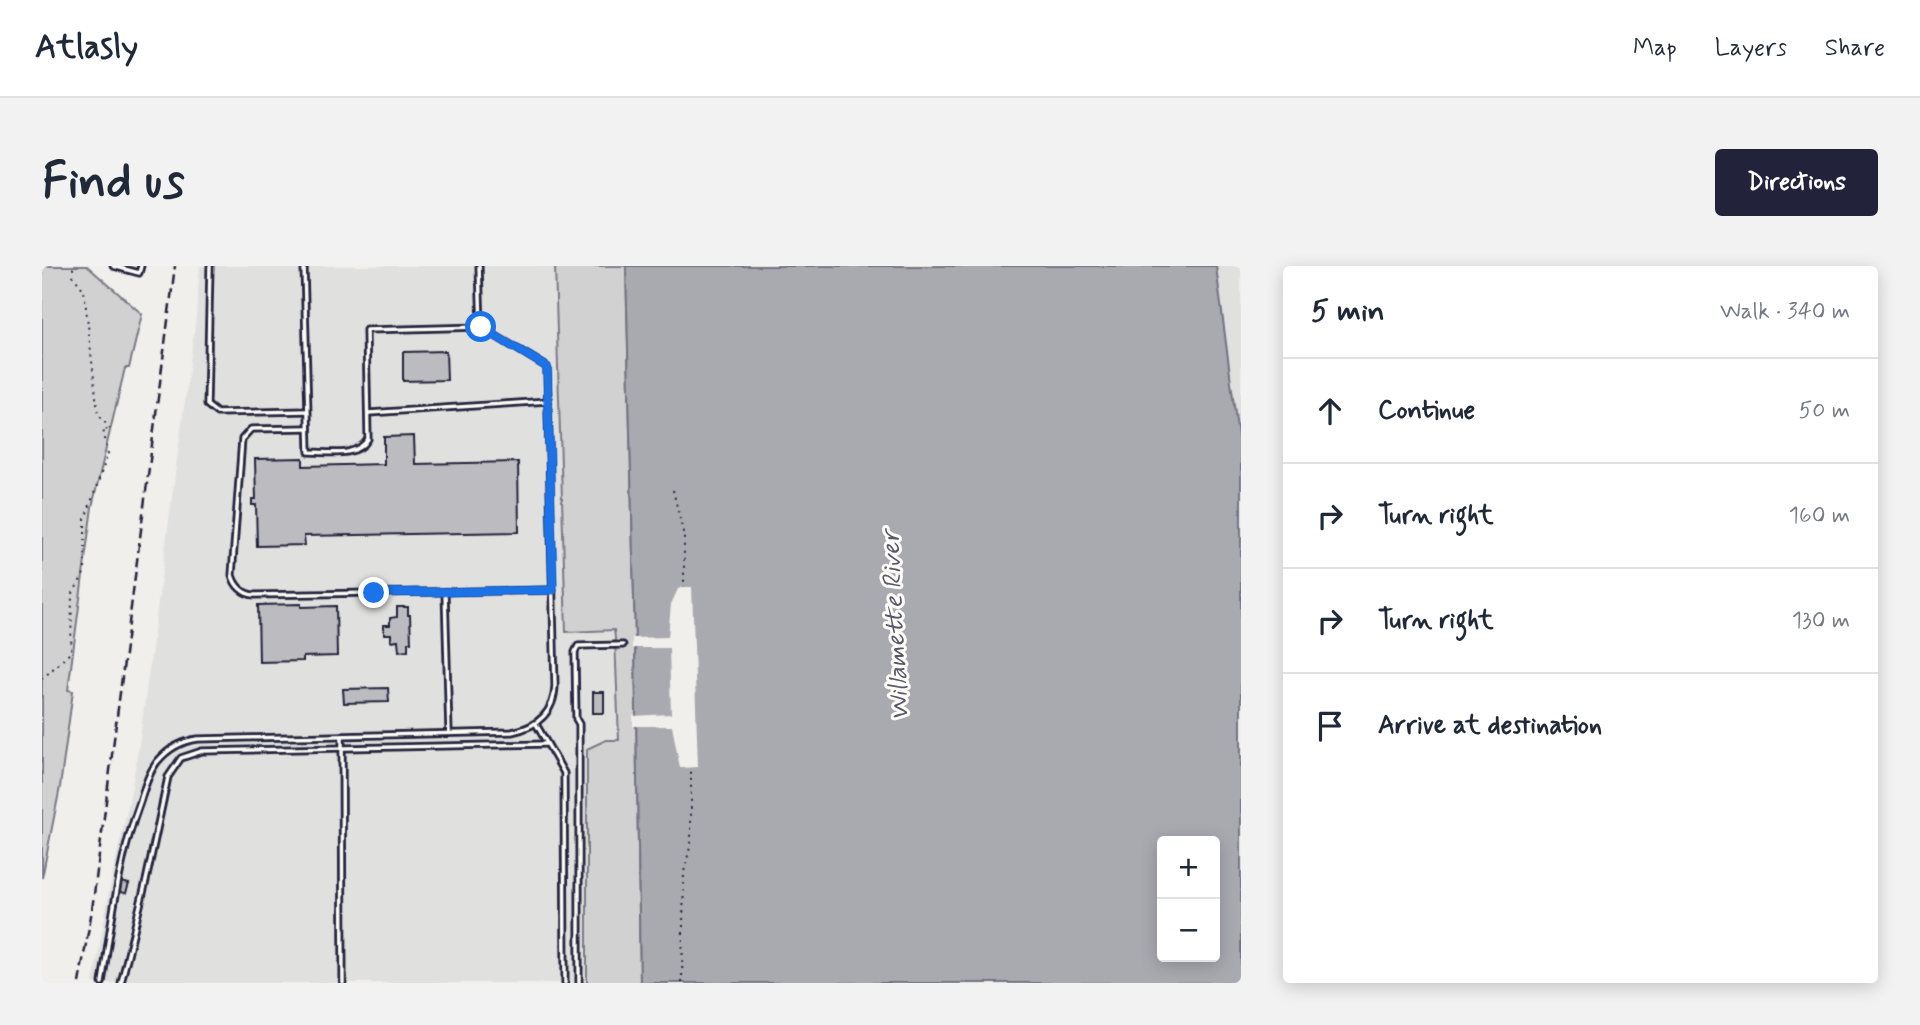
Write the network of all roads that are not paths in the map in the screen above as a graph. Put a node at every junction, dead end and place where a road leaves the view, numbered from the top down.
1 (113, 266) edge
2 (141, 266) edge
3 (210, 266) edge
4 (304, 266) edge
5 (479, 266) edge
6 (481, 327) junction
7 (548, 401) junction
8 (308, 411) junction
9 (369, 413) junction
10 (308, 428) junction
11 (553, 590) junction
12 (445, 591) junction
13 (624, 645) dead end
14 (536, 724) junction
15 (449, 733) junction
16 (342, 736) junction
17 (547, 744) junction
18 (342, 747) junction
19 (102, 983) edge
20 (121, 983) edge
21 (343, 983) edge
22 (565, 983) edge
23 (579, 983) edge

1 - 2 lane
3 - 8 lane
4 - 8 lane
5 - 6 lane
6 - 7 lane
6 - 9 lane
7 - 9 lane
7 - 11 lane
8 - 10 lane
9 - 10 lane
10 - 12 lane
11 - 12 lane
11 - 14 lane
12 - 15 lane
13 - 23 lane
14 - 15 lane
14 - 17 lane
15 - 16 lane
16 - 18 lane
16 - 19 lane
17 - 18 lane
17 - 22 lane
18 - 20 lane
18 - 21 lane

